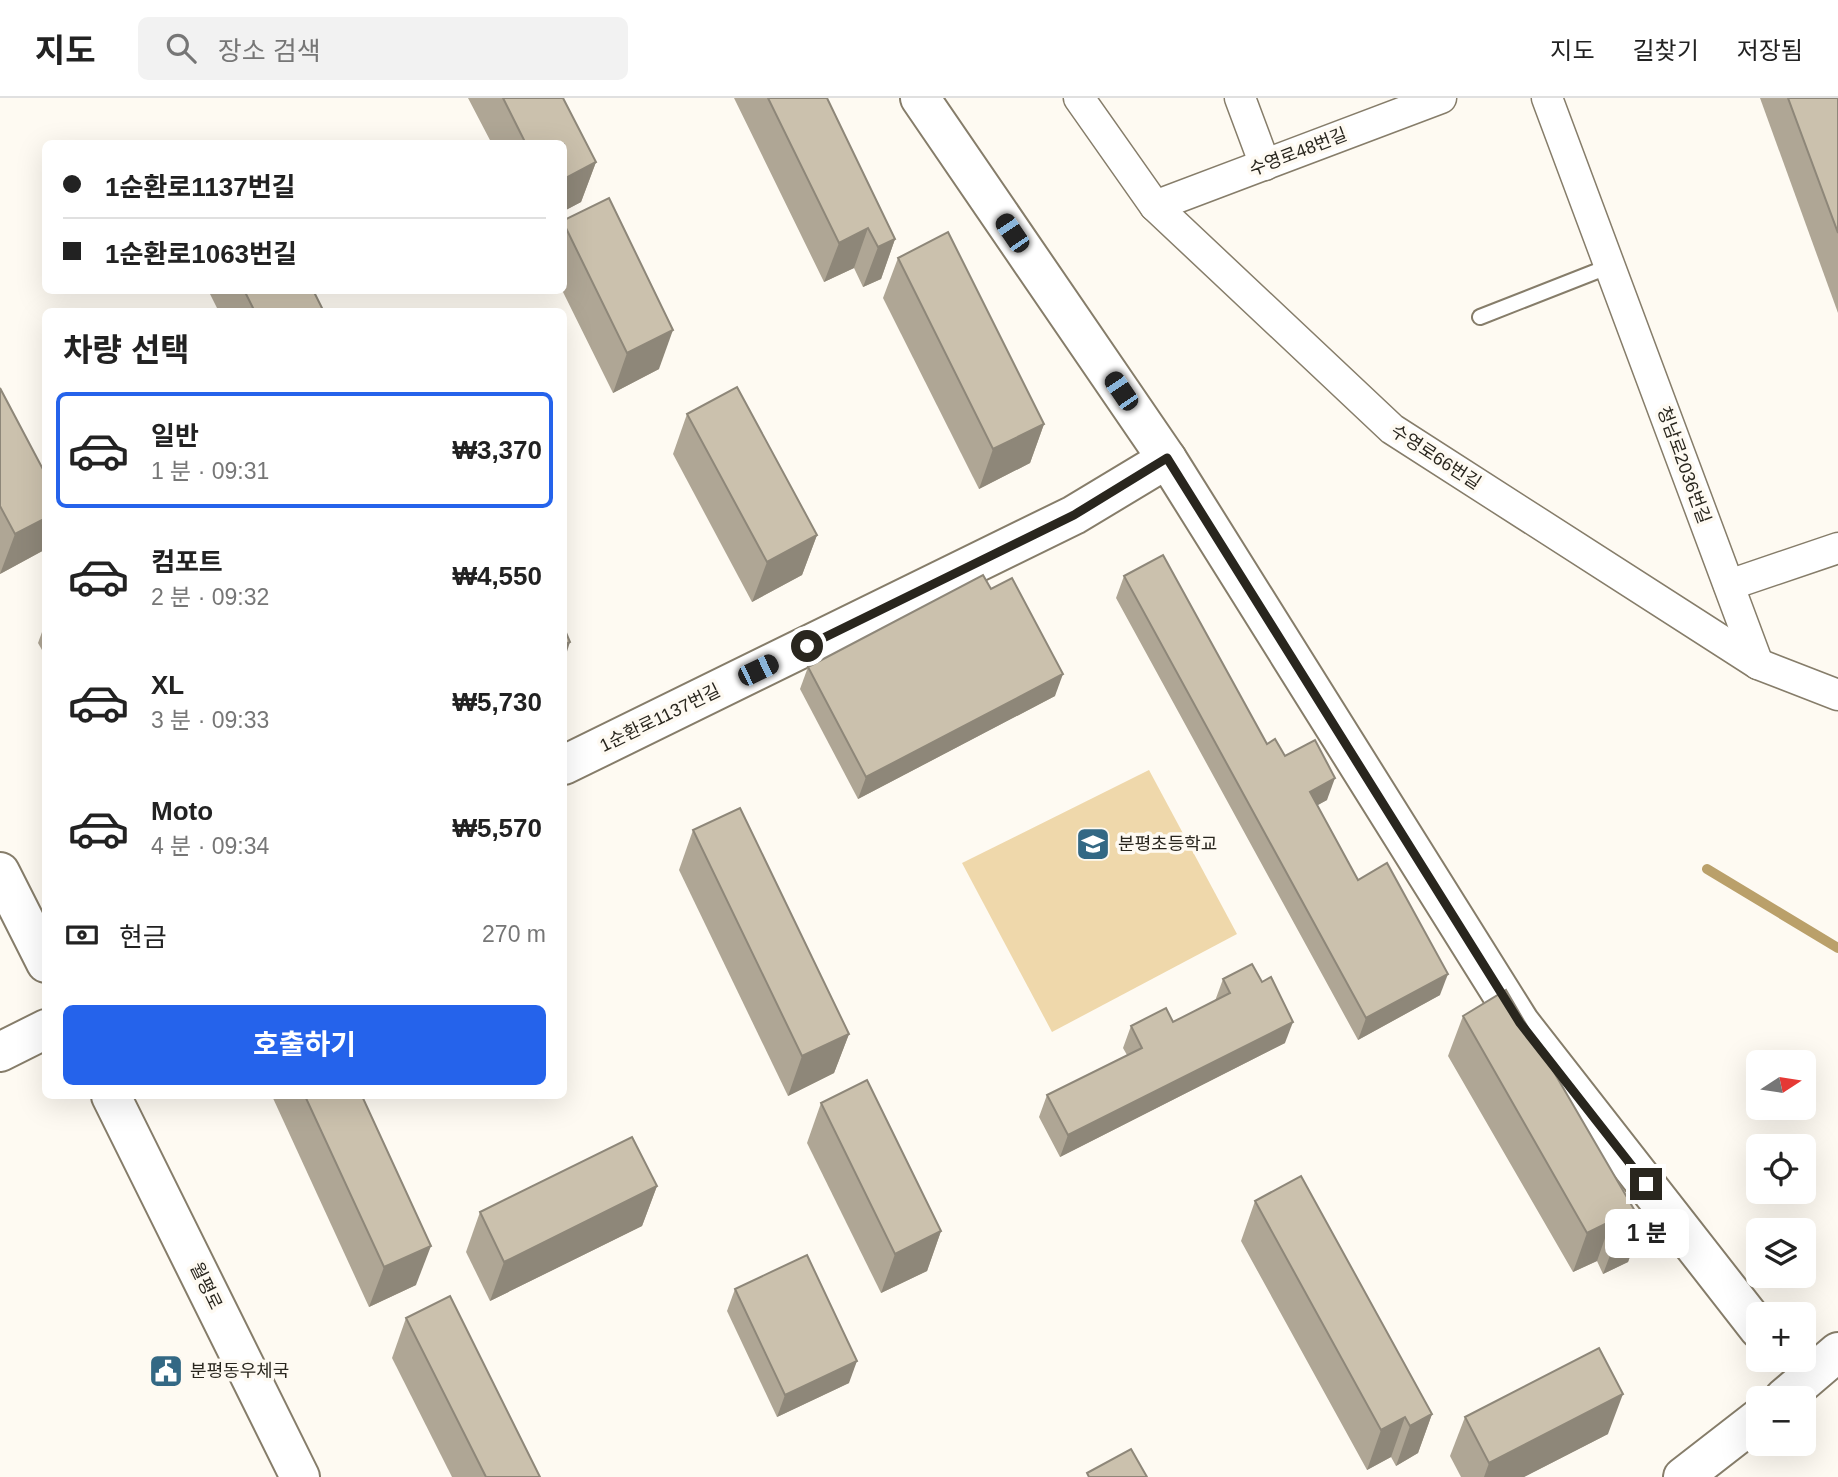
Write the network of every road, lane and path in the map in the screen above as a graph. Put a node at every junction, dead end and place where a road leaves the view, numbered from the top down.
1 (920, 98) edge
2 (1079, 98) edge
3 (1240, 98) edge
4 (1441, 98) edge
5 (1548, 98) edge
6 (1265, 165) junction
7 (1155, 206) junction
8 (1610, 266) junction
9 (1480, 317) dead end
10 (1167, 458) junction
11 (1838, 548) edge
12 (1729, 585) junction
13 (1758, 664) junction
14 (1838, 695) edge
15 (567, 764) edge
16 (0, 873) edge
17 (42, 955) edge
18 (42, 1031) edge
19 (0, 1052) edge
20 (112, 1099) edge
21 (1746, 1312) edge
22 (1838, 1352) edge
23 (1790, 1381) edge
24 (1746, 1428) edge
25 (300, 1477) edge
26 (1683, 1477) edge

1 - 10 street
2 - 7 street, 수영로66번길
3 - 6 street
4 - 6 street, 수영로48번길
5 - 8 street, 청남로2036번길
6 - 7 street, 수영로48번길
7 - 13 street, 수영로66번길
8 - 9 lane
8 - 12 street, 청남로2036번길
10 - 15 street, 1순환로1137번길
10 - 21 street
11 - 12 street
12 - 13 street, 청남로2036번길
13 - 14 street, 수영로66번길
16 - 17 street
18 - 19 street
20 - 25 street, 월평로
22 - 23 street
24 - 26 street

